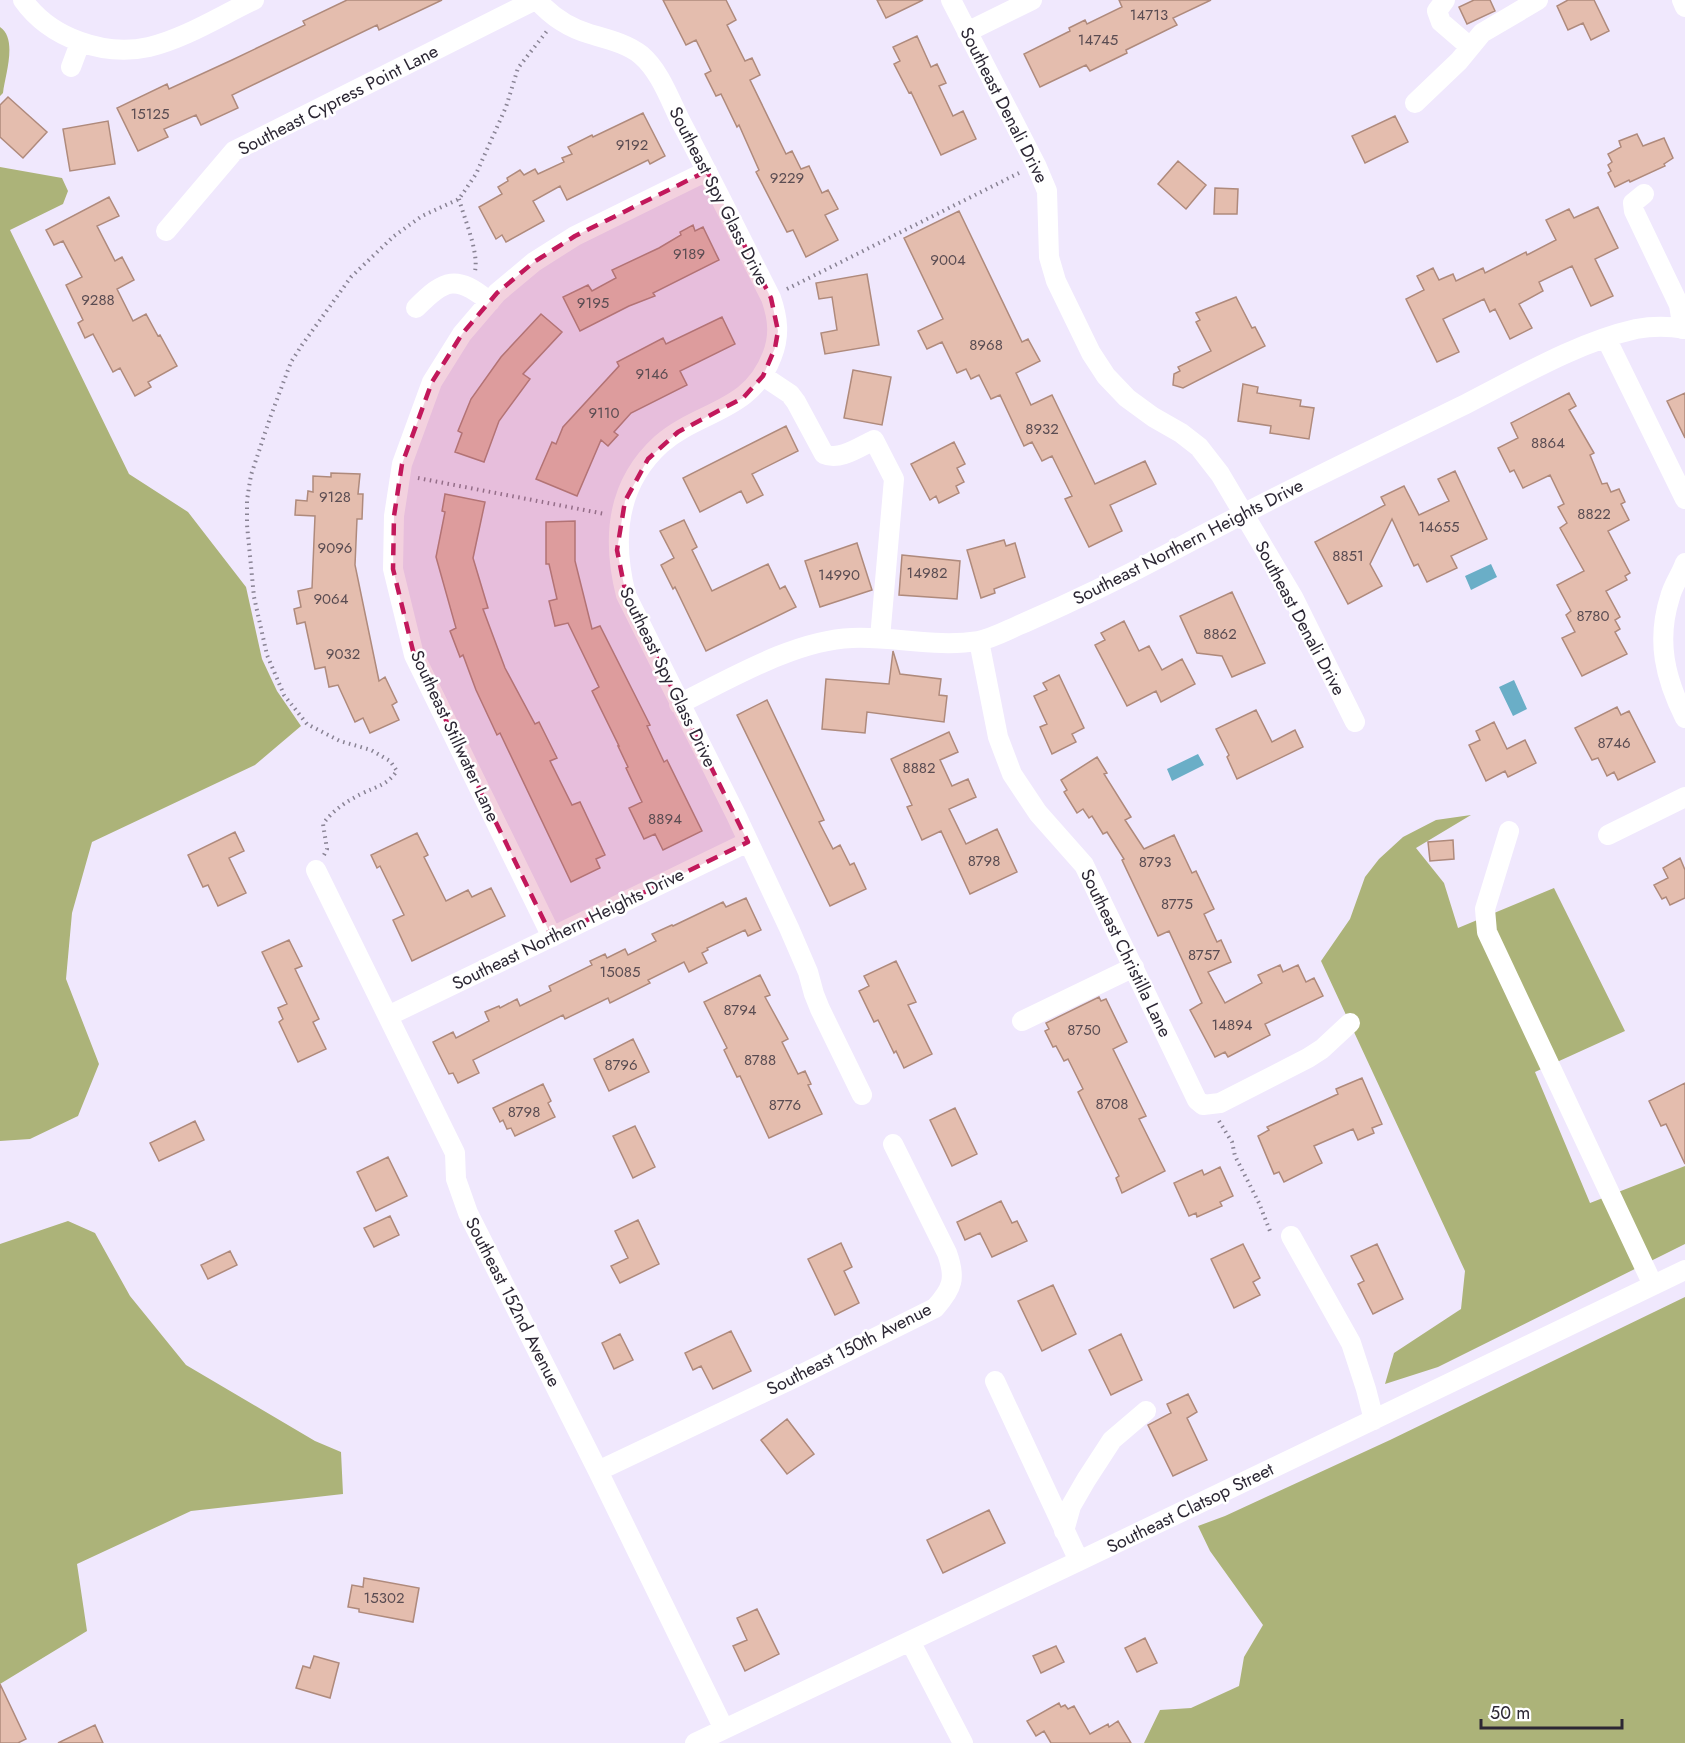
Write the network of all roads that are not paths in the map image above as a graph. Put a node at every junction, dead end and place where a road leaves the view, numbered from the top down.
1 (23, 0) edge
2 (254, 0) edge
3 (536, 0) edge
4 (951, 0) edge
5 (1032, 0) edge
6 (1445, 0) edge
7 (1538, 0) edge
8 (1682, 0) edge
9 (1685, 7) edge
10 (967, 32) junction
11 (80, 43) junction
12 (1470, 47) junction
13 (71, 67) dead end
14 (1415, 103) dead end
15 (707, 171) junction
16 (1644, 194) dead end
17 (166, 231) dead end
18 (490, 302) junction
19 (416, 309) dead end
20 (1684, 329) edge
21 (1606, 338) junction
22 (763, 376) junction
23 (1685, 499) edge
24 (1244, 512) junction
25 (1685, 563) edge
26 (880, 638) junction
27 (978, 641) junction
28 (679, 704) junction
29 (1685, 718) edge
30 (1355, 722) dead end
31 (1685, 797) edge
32 (1509, 831) dead end
33 (1608, 835) dead end
34 (748, 842) junction
35 (316, 870) road end
36 (552, 937) junction
37 (1134, 967) junction
38 (388, 1016) junction
39 (1022, 1021) dead end
40 (1350, 1023) dead end
41 (861, 1095) dead end
42 (893, 1143) dead end
43 (1292, 1236) road end
44 (1685, 1270) edge
45 (1653, 1285) junction
46 (995, 1381) dead end
47 (1146, 1411) dead end
48 (1374, 1420) junction
49 (598, 1471) junction
50 (1064, 1531) junction
51 (1079, 1561) junction
52 (910, 1641) junction
53 (724, 1729) junction
54 (695, 1743) edge
55 (963, 1743) edge

1 - 11 street
2 - 11 street
3 - 15 street, Southeast Spy Glass Drive
3 - 17 street, Southeast Cypress Point Lane
4 - 10 street, Southeast Denali Drive
5 - 10 street
6 - 12 street
7 - 12 street
8 - 9 street
10 - 24 street, Southeast Denali Drive
11 - 13 street
12 - 14 street
15 - 18 street, Southeast Stillwater Lane
15 - 22 street, Southeast Spy Glass Drive
16 - 20 street
18 - 19 street
18 - 36 street, Southeast Stillwater Lane
20 - 21 street, Southeast Northern Heights Drive
21 - 23 street
21 - 24 street, Southeast Northern Heights Drive
22 - 26 street
22 - 28 street, Southeast Spy Glass Drive
24 - 27 street, Southeast Northern Heights Drive
24 - 30 street, Southeast Denali Drive
25 - 29 street
26 - 27 street, Southeast Northern Heights Drive
26 - 28 street, Southeast Northern Heights Drive
27 - 37 street, Southeast Christilla Lane
28 - 34 street, Southeast Spy Glass Drive
31 - 33 street
32 - 45 street
34 - 36 street, Southeast Northern Heights Drive
34 - 41 street, Southeast Spy Glass Drive
35 - 38 street, Southeast 152nd Avenue
36 - 38 street, Southeast Northern Heights Drive
37 - 39 street
37 - 40 street, Southeast Christilla Lane
38 - 49 street, Southeast 152nd Avenue
42 - 49 street, Southeast 150th Avenue
43 - 48 street
44 - 45 street, Southeast Clatsop Street
45 - 48 street, Southeast Clatsop Street
46 - 50 street
47 - 50 street
48 - 51 street, Southeast Clatsop Street
49 - 53 street, Southeast 152nd Avenue
50 - 51 street
51 - 52 street, Southeast Clatsop Street
52 - 53 street, Southeast Clatsop Street
52 - 55 street
53 - 54 street, Southeast Clatsop Street

